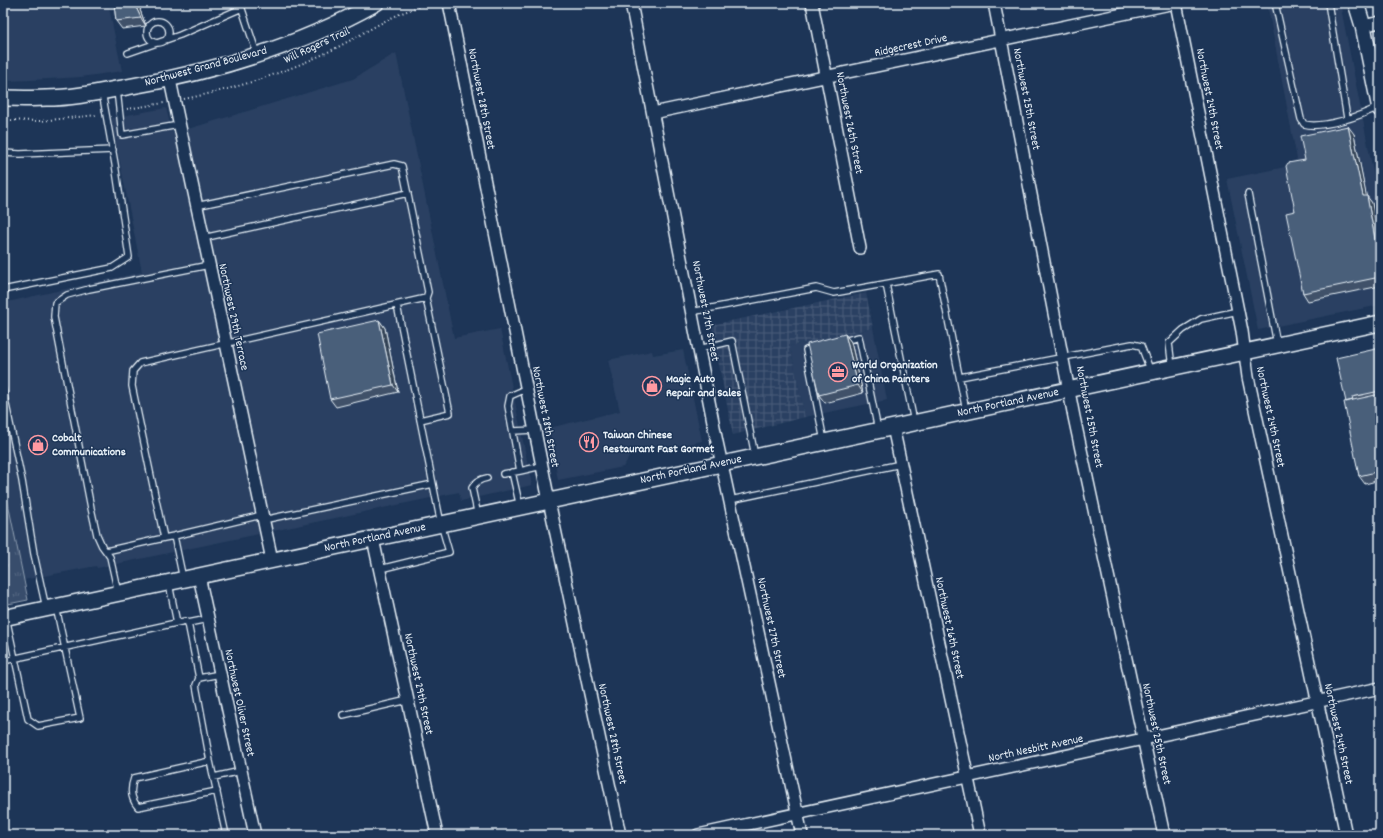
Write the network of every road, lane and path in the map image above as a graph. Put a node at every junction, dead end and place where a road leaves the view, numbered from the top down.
1 (376, 3) edge
2 (428, 3) edge
3 (448, 3) edge
4 (631, 3) edge
5 (812, 3) edge
6 (994, 3) edge
7 (1175, 3) edge
8 (1276, 3) edge
9 (1328, 3) edge
10 (1356, 3) edge
11 (1362, 3) edge
12 (241, 6) edge
13 (1380, 22) edge
14 (1363, 26) junction
15 (1001, 40) junction
16 (128, 53) dead end
17 (257, 55) junction
18 (1375, 58) edge
19 (827, 77) junction
20 (170, 80) junction
21 (117, 89) junction
22 (102, 91) junction
23 (3, 98) edge
24 (185, 99) dead end
25 (161, 103) dead end
26 (1380, 107) edge
27 (130, 109) dead end
28 (653, 113) junction
29 (91, 117) dead end
30 (1347, 118) junction
31 (3, 120) edge
32 (179, 125) junction
33 (113, 150) junction
34 (3, 153) edge
35 (408, 193) junction
36 (1248, 194) dead end
37 (196, 206) junction
38 (203, 238) junction
39 (860, 248) dead end
40 (209, 265) junction
41 (886, 284) junction
42 (3, 290) edge
43 (426, 298) junction
44 (397, 305) junction
45 (1238, 311) junction
46 (692, 312) junction
47 (1380, 323) edge
48 (836, 342) edge
49 (226, 343) junction
50 (1277, 345) junction
51 (821, 346) edge
52 (699, 349) junction
53 (1244, 352) junction
54 (1064, 358) junction
55 (1172, 368) junction
56 (1151, 372) junction
57 (960, 377) junction
58 (526, 389) junction
59 (3, 390) edge
60 (1070, 390) junction
61 (966, 412) junction
62 (420, 420) junction
63 (914, 422) junction
64 (893, 427) junction
65 (535, 430) junction
66 (878, 430) junction
67 (513, 431) junction
68 (824, 442) junction
69 (755, 456) junction
70 (722, 464) junction
71 (901, 464) junction
72 (542, 466) junction
73 (520, 470) junction
74 (512, 472) junction
75 (503, 474) dead end
76 (487, 478) dead end
77 (433, 484) junction
78 (730, 500) junction
79 (549, 501) junction
80 (520, 507) junction
81 (478, 516) junction
82 (263, 518) junction
83 (441, 524) junction
84 (174, 536) junction
85 (164, 538) junction
86 (373, 539) junction
87 (106, 551) junction
88 (272, 560) junction
89 (380, 569) junction
90 (199, 576) junction
91 (183, 579) junction
92 (168, 582) junction
93 (118, 593) junction
94 (51, 607) junction
95 (4, 617) edge
96 (208, 619) junction
97 (177, 623) junction
98 (188, 623) junction
99 (64, 648) junction
100 (14, 659) junction
101 (3, 661) edge
102 (220, 674) junction
103 (199, 678) junction
104 (1380, 688) edge
105 (408, 700) junction
106 (1318, 702) junction
107 (343, 715) dead end
108 (1143, 739) junction
109 (210, 761) junction
110 (241, 771) junction
111 (214, 777) junction
112 (968, 777) junction
113 (217, 791) junction
114 (798, 814) junction
115 (226, 835) edge
116 (255, 835) edge
117 (438, 835) edge
118 (620, 835) edge
119 (698, 835) edge
120 (802, 835) edge
121 (980, 835) edge
122 (1164, 835) edge
123 (1346, 835) edge

1 - 17 main road, Northwest Grand Boulevard
2 - 24 path, Will Rogers Trail
3 - 58 street, Northwest 28th Street
4 - 28 street, Northwest 27th Street
5 - 19 street, Northwest 26th Street
6 - 15 street, Northwest 25th Street
7 - 15 street, Ridgecrest Drive
7 - 45 street, Northwest 24th Street
8 - 30 lane
9 - 30 lane
10 - 14 main road
11 - 14 main road
12 - 16 lane
12 - 17 lane
13 - 14 street
14 - 18 main road
15 - 19 street, Ridgecrest Drive
15 - 54 street, Northwest 25th Street
17 - 20 main road, Northwest Grand Boulevard
18 - 26 main road
19 - 28 street, Ridgecrest Drive
19 - 39 street, Northwest 26th Street
20 - 21 main road, Northwest Grand Boulevard
20 - 32 street, Northwest 29th Terrace
21 - 22 main road, Northwest Grand Boulevard
21 - 32 lane
22 - 23 main road, Northwest Grand Boulevard
22 - 33 lane
25 - 27 path
26 - 30 lane
28 - 46 street, Northwest 27th Street
29 - 31 path
32 - 37 street, Northwest 29th Terrace
33 - 34 lane
33 - 42 lane
35 - 37 lane
35 - 38 lane
35 - 43 lane
36 - 50 lane
37 - 38 street, Northwest 29th Terrace
38 - 40 street, Northwest 29th Terrace
40 - 49 street, Northwest 29th Terrace
40 - 87 lane
41 - 46 lane
41 - 57 lane
41 - 63 lane
43 - 44 lane
43 - 62 lane
44 - 49 lane
44 - 62 lane
45 - 53 street, Northwest 24th Street
45 - 55 lane
46 - 52 street, Northwest 27th Street
47 - 50 main road, North Portland Avenue
48 - 66 lane
49 - 82 street, Northwest 29th Terrace
49 - 85 lane
50 - 53 main road, North Portland Avenue
51 - 68 lane
52 - 69 lane
52 - 70 street, Northwest 27th Street
53 - 55 main road, North Portland Avenue
53 - 106 street, Northwest 24th Street
54 - 56 lane
54 - 57 lane
54 - 60 street, Northwest 25th Street
55 - 56 main road, North Portland Avenue
56 - 60 main road, North Portland Avenue
57 - 61 lane
58 - 65 street, Northwest 28th Street
58 - 67 lane
59 - 94 lane
60 - 61 main road, North Portland Avenue
60 - 108 street, Northwest 25th Street
61 - 63 main road, North Portland Avenue
62 - 77 lane
63 - 64 main road, North Portland Avenue
64 - 66 main road, North Portland Avenue
64 - 71 street, Northwest 26th Street
65 - 67 lane
65 - 72 street, Northwest 28th Street
66 - 68 main road, North Portland Avenue
67 - 73 lane
68 - 69 main road, North Portland Avenue
69 - 70 main road, North Portland Avenue
70 - 78 street, Northwest 27th Street
70 - 79 main road, North Portland Avenue
71 - 78 lane
71 - 112 street, Northwest 26th Street
72 - 73 lane
72 - 79 street, Northwest 28th Street
73 - 74 lane
74 - 75 lane
74 - 80 lane
76 - 81 lane
77 - 82 lane
77 - 83 lane
78 - 114 street, Northwest 27th Street
79 - 80 main road, North Portland Avenue
79 - 118 street, Northwest 28th Street
80 - 81 main road, North Portland Avenue
81 - 83 main road, North Portland Avenue
82 - 84 lane
82 - 88 street, Northwest 29th Terrace
83 - 86 main road, North Portland Avenue
83 - 89 lane
84 - 85 lane
84 - 91 lane
85 - 87 lane
86 - 88 main road, North Portland Avenue
86 - 89 street, Northwest 29th Street
87 - 93 lane
88 - 90 main road, North Portland Avenue
89 - 105 street, Northwest 29th Street
90 - 91 main road, North Portland Avenue
90 - 96 street, Northwest Oliver Street
91 - 92 main road, North Portland Avenue
92 - 93 main road, North Portland Avenue
92 - 97 lane
93 - 94 main road, North Portland Avenue
94 - 95 main road, North Portland Avenue
94 - 99 lane
95 - 100 lane
96 - 98 lane
96 - 102 street, Northwest Oliver Street
97 - 98 lane
97 - 99 lane
98 - 103 lane
99 - 100 lane
99 - 100 lane
100 - 101 lane
102 - 103 lane
102 - 110 street, Northwest Oliver Street
103 - 109 lane
104 - 106 street, North Nesbitt Avenue
105 - 107 lane
105 - 117 street, Northwest 29th Street
106 - 108 street, North Nesbitt Avenue
106 - 123 street, Northwest 24th Street
108 - 112 street, North Nesbitt Avenue
108 - 122 street, Northwest 25th Street
109 - 111 lane
109 - 113 lane
110 - 111 lane
110 - 116 street, Northwest Oliver Street
111 - 113 lane
112 - 114 street, North Nesbitt Avenue
112 - 121 street, Northwest 26th Street
113 - 115 lane
114 - 119 street, North Nesbitt Avenue
114 - 120 street, Northwest 27th Street

